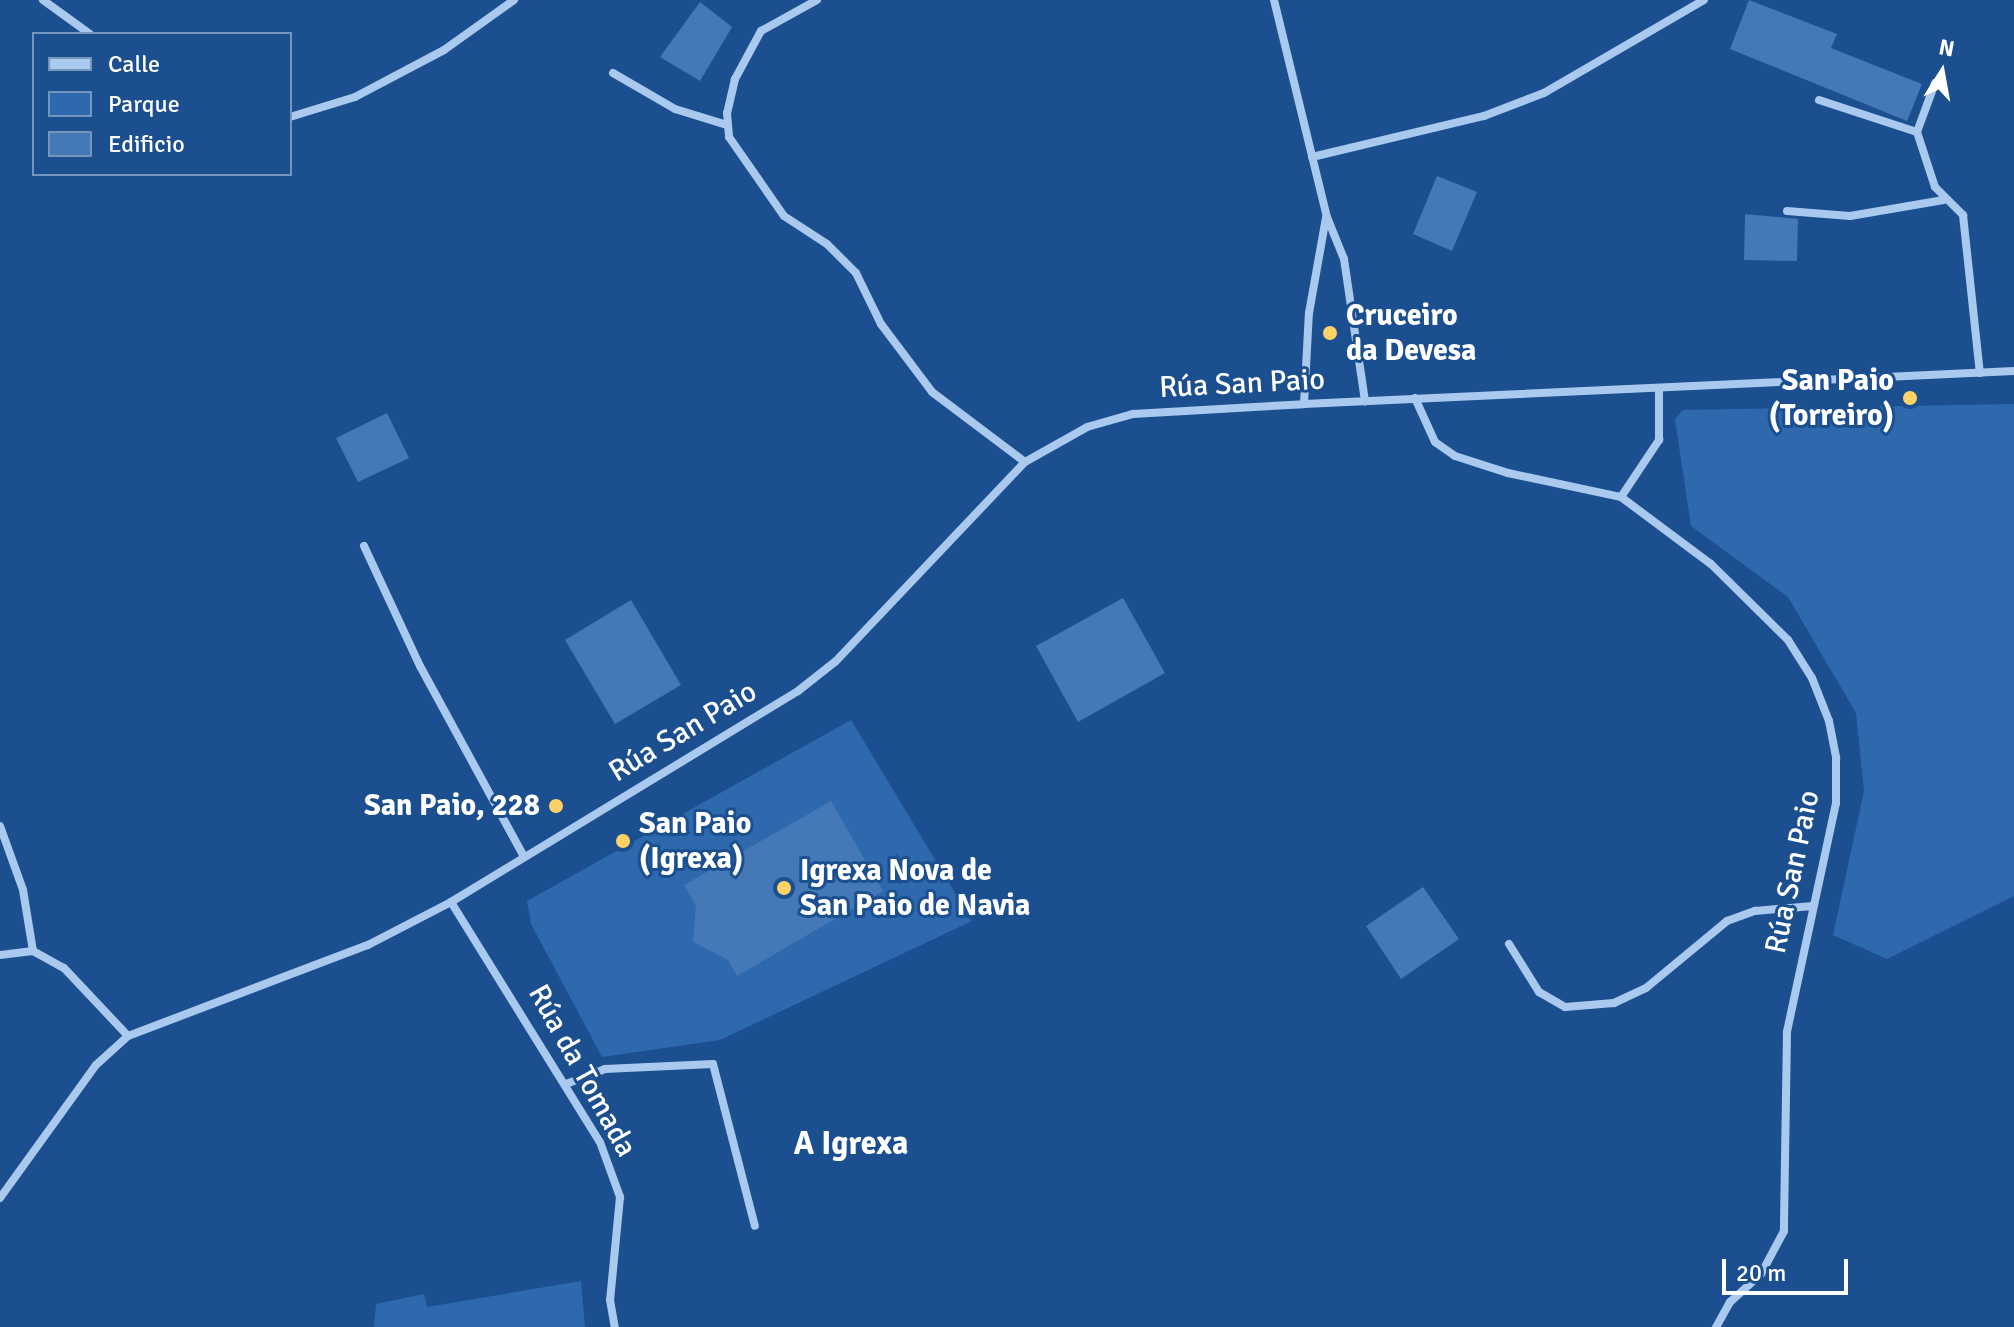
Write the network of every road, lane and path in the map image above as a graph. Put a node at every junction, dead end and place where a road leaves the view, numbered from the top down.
1 (43, 0) edge
2 (514, 0) edge
3 (817, 0) edge
4 (1274, 0) edge
5 (1704, 0) edge
6 (87, 32) edge
7 (613, 73) dead end
8 (1935, 83) dead end
9 (1819, 100) dead end
10 (292, 116) edge
11 (727, 125) junction
12 (1917, 132) junction
13 (1312, 157) junction
14 (1944, 200) junction
15 (1787, 211) dead end
16 (1327, 217) junction
17 (2014, 371) edge
18 (1980, 373) junction
19 (1659, 388) junction
20 (1415, 398) junction
21 (1365, 401) junction
22 (1304, 404) junction
23 (1025, 462) junction
24 (1621, 497) junction
25 (364, 546) dead end
26 (0, 826) edge
27 (524, 857) junction
28 (451, 902) junction
29 (1813, 906) junction
30 (1509, 944) dead end
31 (33, 951) junction
32 (0, 955) edge
33 (128, 1036) junction
34 (566, 1084) junction
35 (0, 1198) edge
36 (755, 1226) dead end
37 (615, 1327) edge
38 (1716, 1327) edge

1 - 6 street
2 - 10 street
3 - 11 street
4 - 13 street
5 - 13 street
7 - 11 street
8 - 12 street
9 - 12 street
11 - 23 street
12 - 14 street
13 - 16 street
14 - 15 street
14 - 18 street
16 - 21 street
16 - 22 street
17 - 18 street, Rúa San Paio
18 - 19 street, Rúa San Paio
19 - 20 street, Rúa San Paio
19 - 24 street
20 - 21 street, Rúa San Paio
20 - 24 street, Rúa San Paio
21 - 22 street, Rúa San Paio
22 - 23 street, Rúa San Paio
23 - 27 street, Rúa San Paio
24 - 29 street, Rúa San Paio
25 - 27 street
26 - 31 street
27 - 28 street, Rúa San Paio
28 - 33 street, Rúa San Paio
28 - 34 street, Rúa da Tomada
29 - 30 street
29 - 38 street, Rúa San Paio
31 - 32 street
31 - 33 street
33 - 35 street, Rúa San Paio
34 - 36 street
34 - 37 street, Rúa da Tomada

